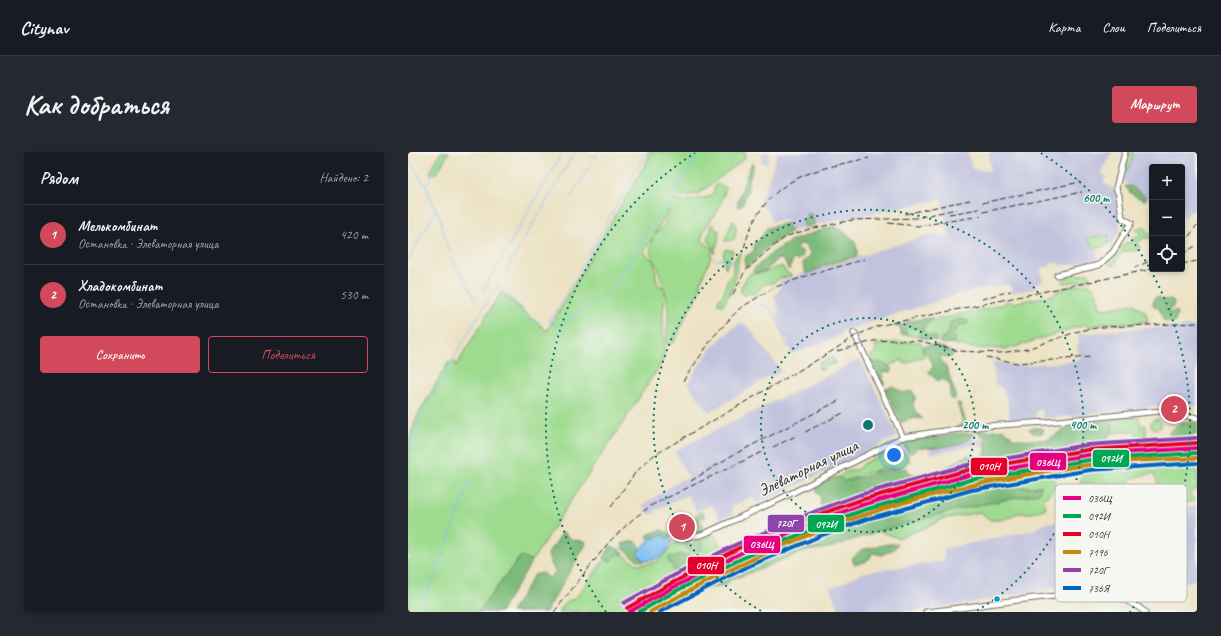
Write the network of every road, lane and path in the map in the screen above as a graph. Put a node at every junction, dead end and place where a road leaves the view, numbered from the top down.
1 (1125, 152) edge
2 (1057, 275) dead end
3 (854, 333) dead end
4 (1197, 418) edge
5 (903, 437) junction
6 (674, 529) dead end
7 (1055, 597) edge
8 (1129, 602) edge
9 (926, 612) edge
10 (1145, 612) edge

1 - 2 street
3 - 5 street
4 - 5 street, Элеваторная улица
5 - 6 street, Элеваторная улица
7 - 9 street
8 - 10 street

